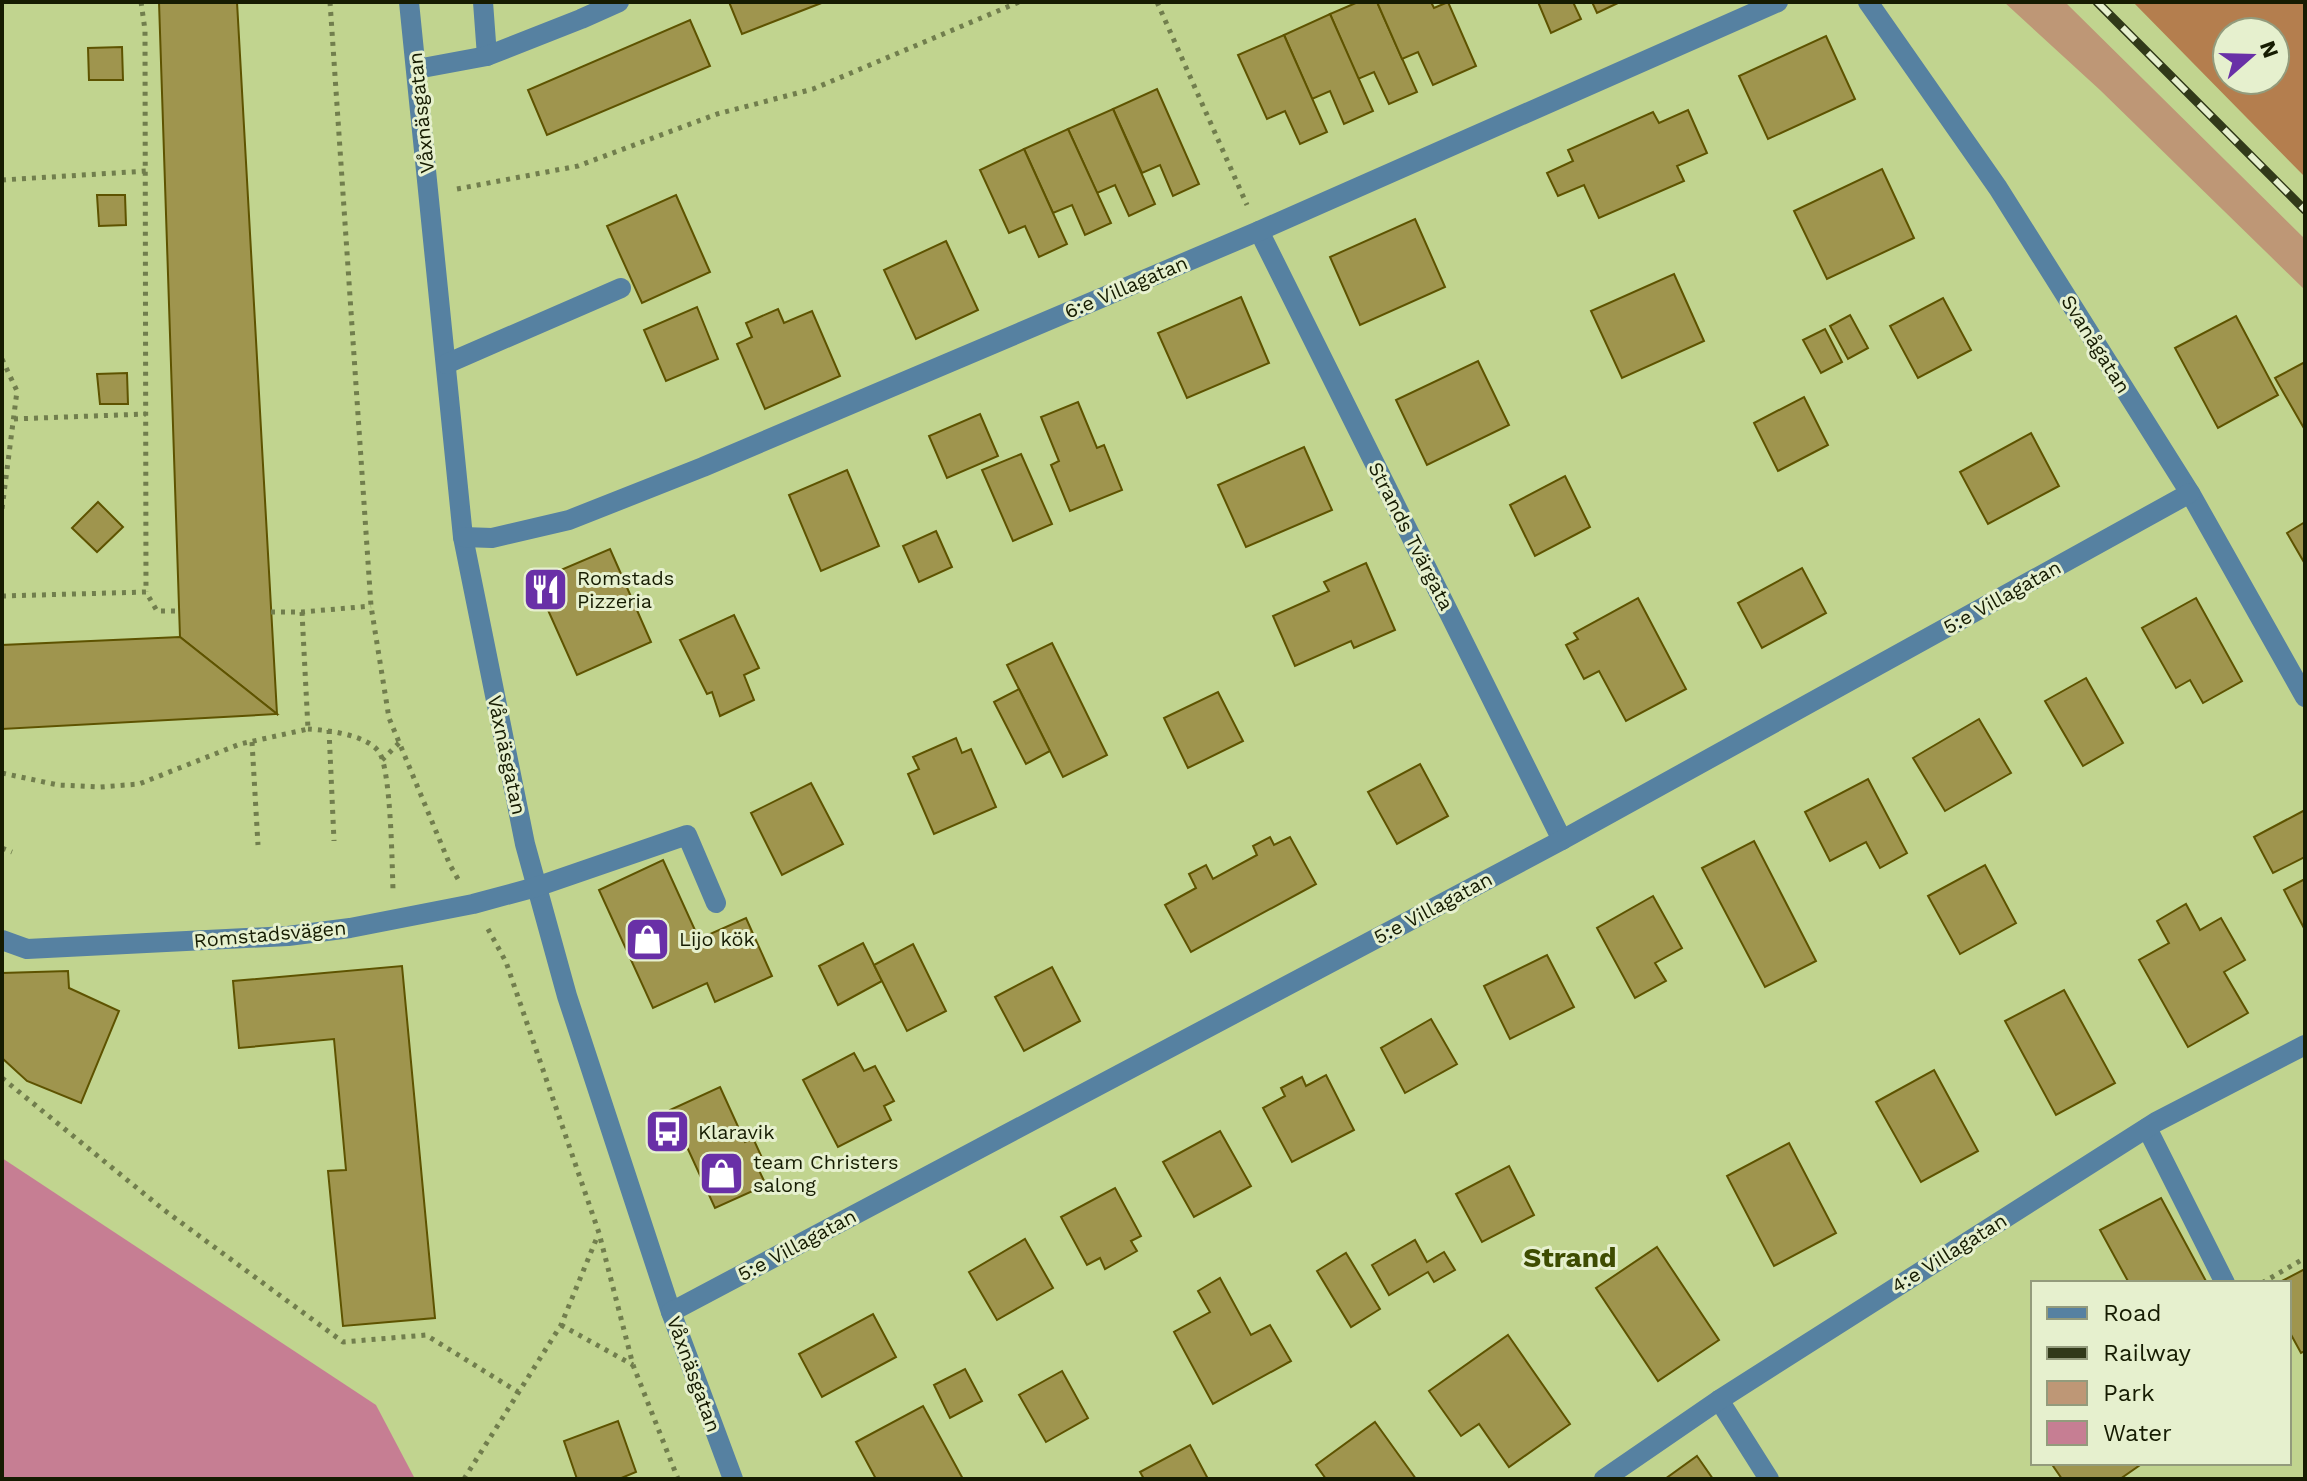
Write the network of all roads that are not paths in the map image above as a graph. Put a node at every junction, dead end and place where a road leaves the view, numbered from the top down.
1 (409, 2) edge
2 (483, 2) edge
3 (619, 2) edge
4 (1778, 2) edge
5 (1868, 2) edge
6 (487, 56) junction
7 (417, 69) junction
8 (1259, 231) junction
9 (621, 288) dead end
10 (446, 364) junction
11 (2190, 493) junction
12 (463, 537) junction
13 (2305, 697) edge
14 (1562, 840) junction
15 (536, 887) junction
16 (716, 903) dead end
17 (2, 940) edge
18 (2305, 1045) edge
19 (2147, 1128) junction
20 (2224, 1281) edge
21 (671, 1312) junction
22 (1719, 1400) junction
23 (733, 1479) edge
24 (1604, 1479) edge
25 (1769, 1479) edge

1 - 7 street, Våxnäsgatan
2 - 6 street
3 - 6 street
4 - 8 street, 6:e Villagatan
5 - 11 street, Svanågatan
6 - 7 street
7 - 10 street, Våxnäsgatan
8 - 12 street, 6:e Villagatan
8 - 14 street, Strands Tvärgata
9 - 10 street
10 - 12 street, Våxnäsgatan
11 - 13 street, Svanågatan
11 - 14 street, 5:e Villagatan
12 - 15 street, Våxnäsgatan
14 - 21 street, 5:e Villagatan
15 - 16 street, Romstadsvägen
15 - 17 street, Romstadsvägen
15 - 21 street, Våxnäsgatan
18 - 19 street, 4:e Villagatan
19 - 20 street
19 - 22 street, 4:e Villagatan
21 - 23 street, Våxnäsgatan
22 - 24 street, 4:e Villagatan
22 - 25 street

